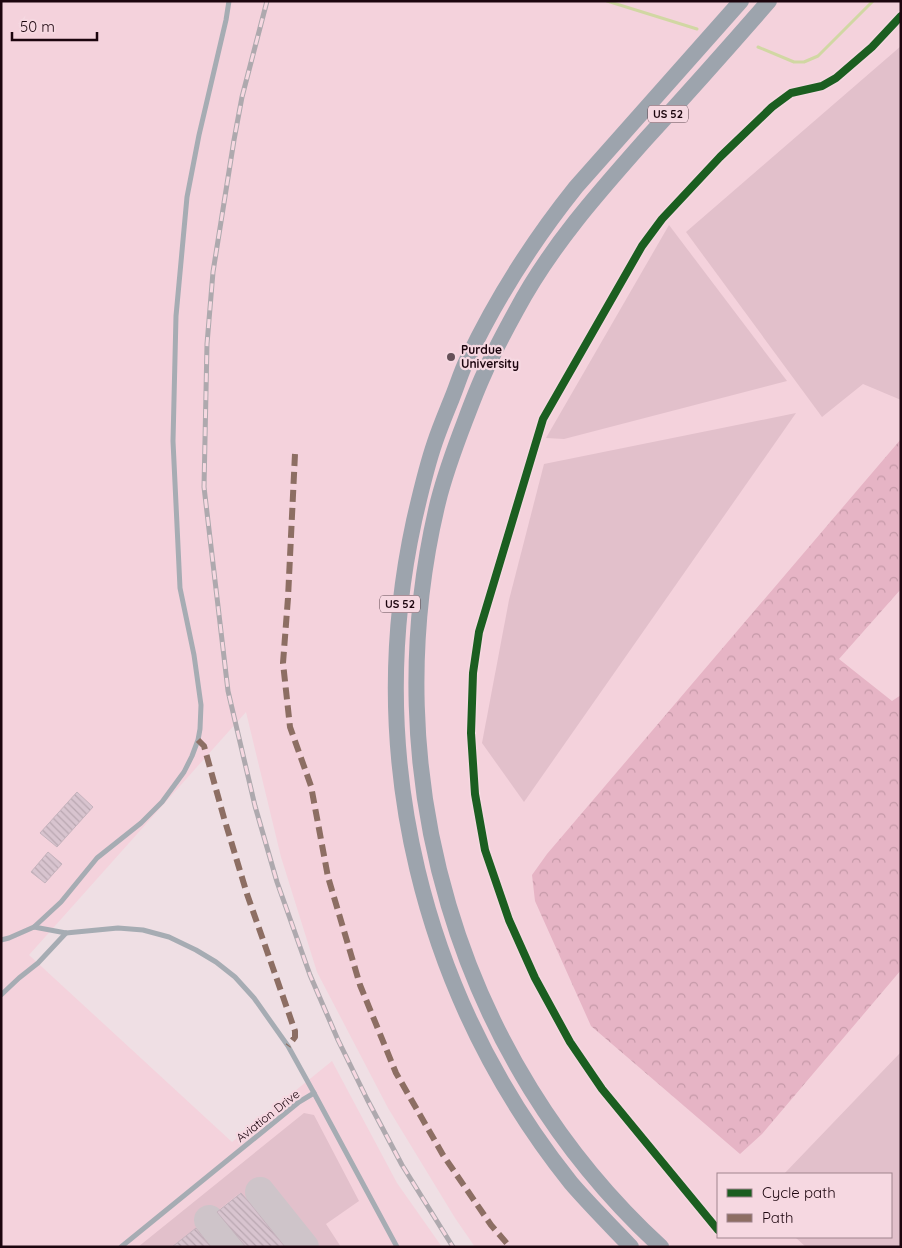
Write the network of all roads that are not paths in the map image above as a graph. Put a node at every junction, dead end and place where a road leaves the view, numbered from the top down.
1 (230, 1) edge
2 (741, 1) edge
3 (769, 1) edge
4 (34, 927) junction
5 (66, 933) junction
6 (1, 940) edge
7 (1, 996) edge
8 (314, 1093) junction
9 (122, 1247) edge
10 (397, 1247) edge
11 (631, 1247) edge
12 (661, 1247) edge

1 - 4 lane
2 - 11 main road, US 52
3 - 12 main road, US 52
4 - 5 lane
4 - 6 lane
5 - 7 lane
5 - 8 lane
8 - 9 lane, Aviation Drive
8 - 10 lane, Aviation Drive

